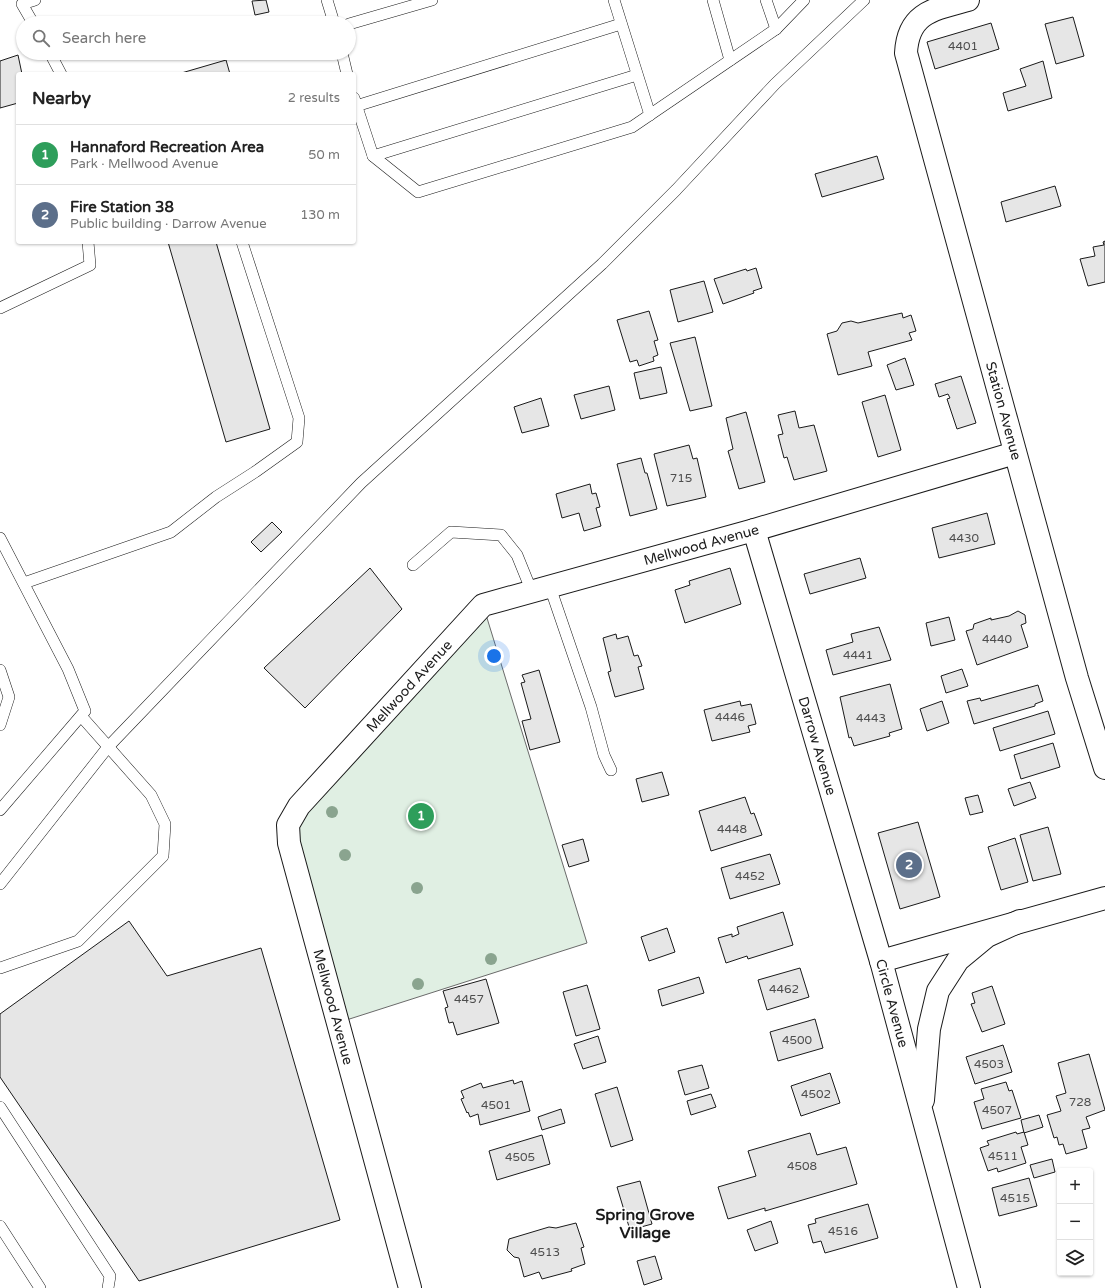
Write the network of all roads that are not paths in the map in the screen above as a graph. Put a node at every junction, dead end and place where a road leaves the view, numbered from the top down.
1 (35, 0) edge
2 (327, 0) edge
3 (432, 0) edge
4 (614, 0) edge
5 (714, 0) edge
6 (766, 0) edge
7 (804, 0) edge
8 (864, 0) edge
9 (968, 0) edge
10 (29, 16) edge
11 (332, 16) edge
12 (356, 22) edge
13 (622, 24) junction
14 (776, 29) junction
15 (54, 60) edge
16 (344, 60) edge
17 (730, 60) junction
18 (60, 72) edge
19 (347, 72) edge
20 (637, 75) junction
21 (356, 102) edge
22 (356, 105) edge
23 (650, 115) junction
24 (373, 156) junction
25 (88, 244) edge
26 (243, 244) edge
27 (0, 308) edge
28 (1016, 453) junction
29 (754, 530) junction
30 (0, 538) edge
31 (413, 565) dead end
32 (24, 583) junction
33 (541, 589) junction
34 (0, 670) edge
35 (81, 716) junction
36 (0, 725) edge
37 (108, 747) junction
38 (1105, 768) edge
39 (611, 770) dead end
40 (0, 810) edge
41 (0, 884) edge
42 (1105, 898) edge
43 (1020, 921) junction
44 (881, 961) junction
45 (0, 968) edge
46 (0, 1107) edge
47 (922, 1115) junction
48 (0, 1226) edge
49 (40, 1288) edge
50 (108, 1288) edge
51 (410, 1288) edge
52 (969, 1288) edge

1 - 10 lane
2 - 11 lane
3 - 12 lane
4 - 13 lane
5 - 17 lane
6 - 14 lane
7 - 14 lane
8 - 37 lane
9 - 28 street, Station Avenue
13 - 20 lane
13 - 21 lane
14 - 17 lane
15 - 18 lane
16 - 19 lane
17 - 23 lane
20 - 23 lane
20 - 24 lane
22 - 24 lane
23 - 24 lane
25 - 27 lane
26 - 32 lane
28 - 29 street, Mellwood Avenue
28 - 38 street, Station Avenue
29 - 33 street, Mellwood Avenue
29 - 44 street, Darrow Avenue
30 - 32 lane
31 - 33 lane
32 - 35 lane
33 - 39 lane
33 - 51 street, Mellwood Avenue
34 - 36 lane
35 - 37 lane
35 - 40 lane
37 - 41 lane
37 - 45 lane
42 - 43 street, Circle Avenue
43 - 44 street, Circle Avenue
43 - 47 street, Circle Avenue
44 - 47 street, Circle Avenue
46 - 50 lane
47 - 52 street, Circle Avenue
48 - 49 lane

